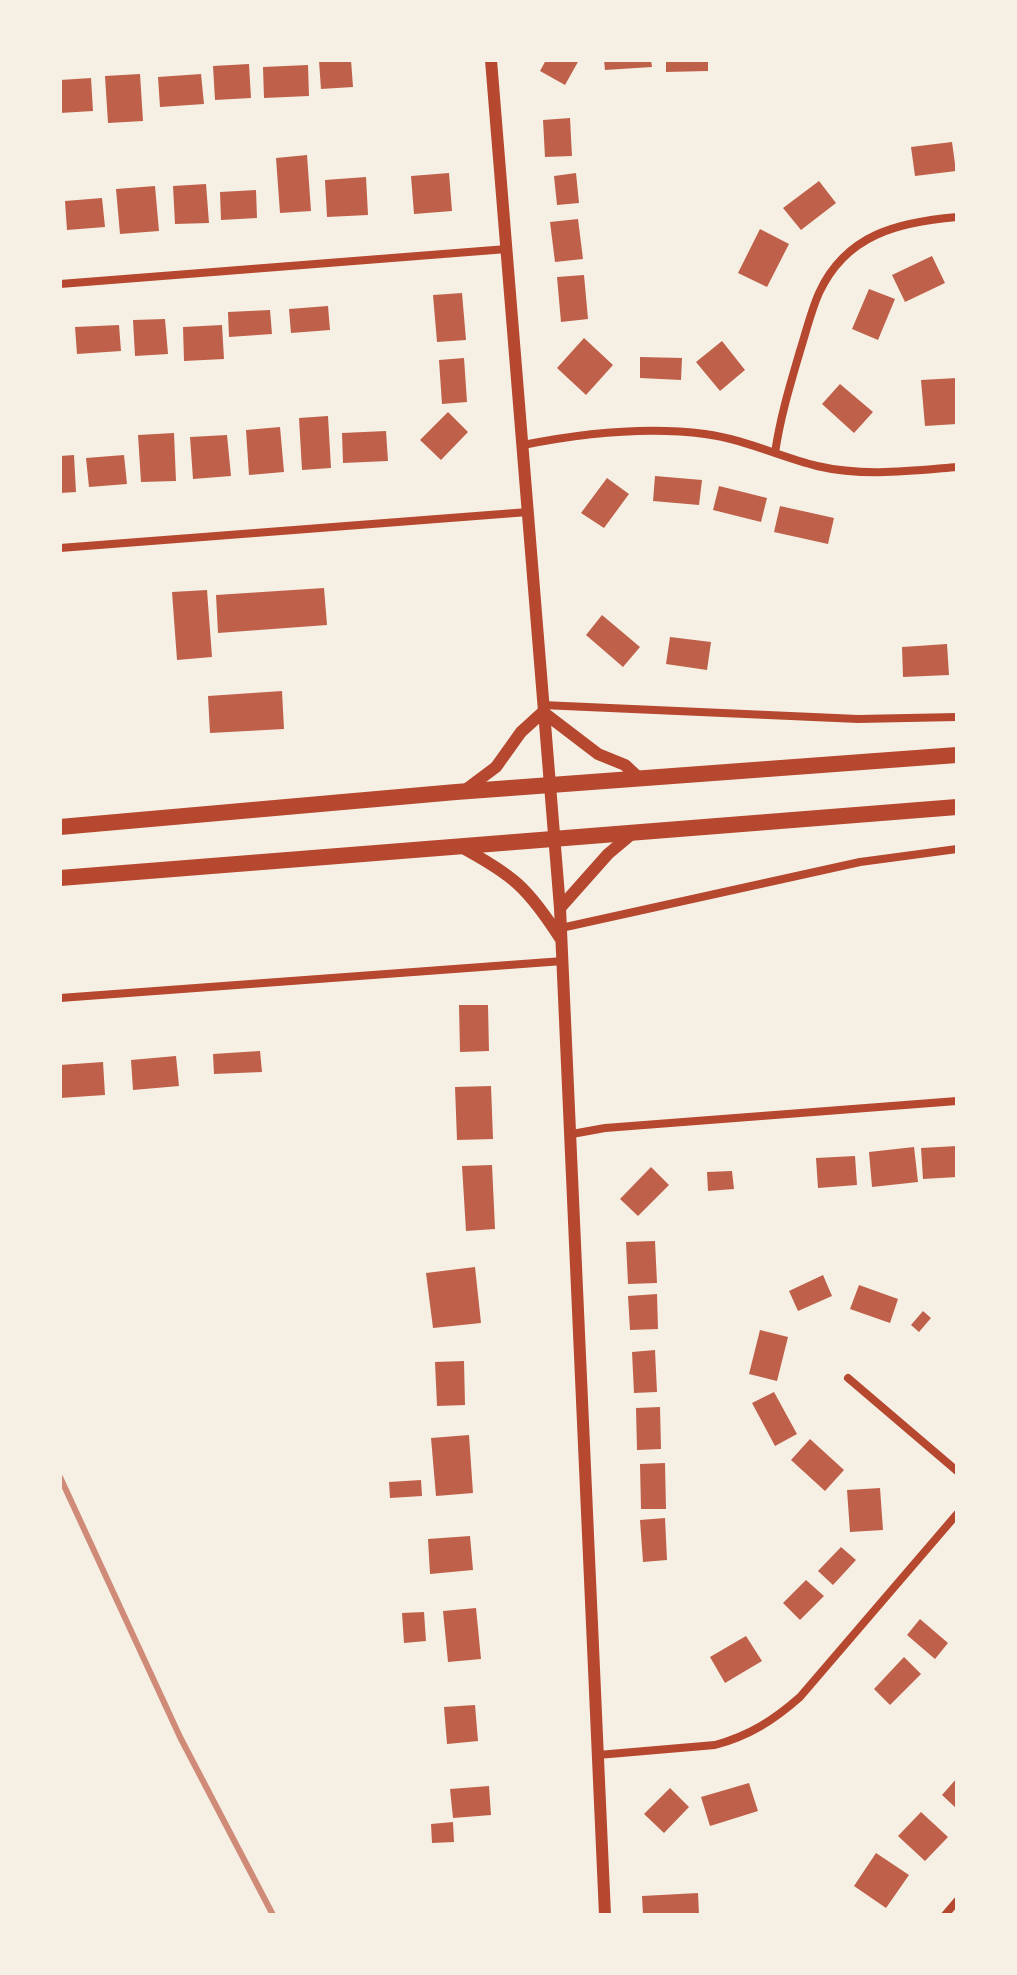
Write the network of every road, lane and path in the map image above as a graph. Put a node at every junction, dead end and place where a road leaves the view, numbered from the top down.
1 (491, 60) edge
2 (957, 217) edge
3 (507, 249) junction
4 (60, 284) edge
5 (523, 445) junction
6 (775, 453) junction
7 (957, 467) edge
8 (528, 512) junction
9 (60, 548) edge
10 (543, 709) junction
11 (957, 717) edge
12 (957, 755) edge
13 (641, 780) junction
14 (550, 786) junction
15 (463, 792) junction
16 (957, 807) edge
17 (60, 827) edge
18 (633, 833) junction
19 (555, 839) junction
20 (461, 847) junction
21 (957, 849) edge
22 (60, 878) edge
23 (560, 908) junction
24 (562, 934) junction
25 (563, 961) junction
26 (60, 998) edge
27 (957, 1101) edge
28 (572, 1134) junction
29 (848, 1378) dead end
30 (957, 1471) edge
31 (957, 1514) edge
32 (598, 1755) junction
33 (957, 1901) edge
34 (605, 1915) edge
35 (945, 1915) edge

1 - 3 street
2 - 6 street
3 - 4 street
3 - 5 street
5 - 6 street
5 - 8 street
6 - 7 street
8 - 9 street
8 - 10 street
10 - 11 street
10 - 13 street
10 - 14 street
10 - 15 street
12 - 13 highway
13 - 14 highway
14 - 15 highway
14 - 19 street
15 - 17 highway
16 - 18 highway
18 - 19 highway
18 - 23 street
19 - 20 highway
19 - 23 street
20 - 22 highway
20 - 24 street
21 - 24 street
23 - 24 street
24 - 25 street
25 - 26 street
25 - 28 street
27 - 28 street
28 - 32 street
29 - 30 street
31 - 32 street
32 - 34 street
33 - 35 street

